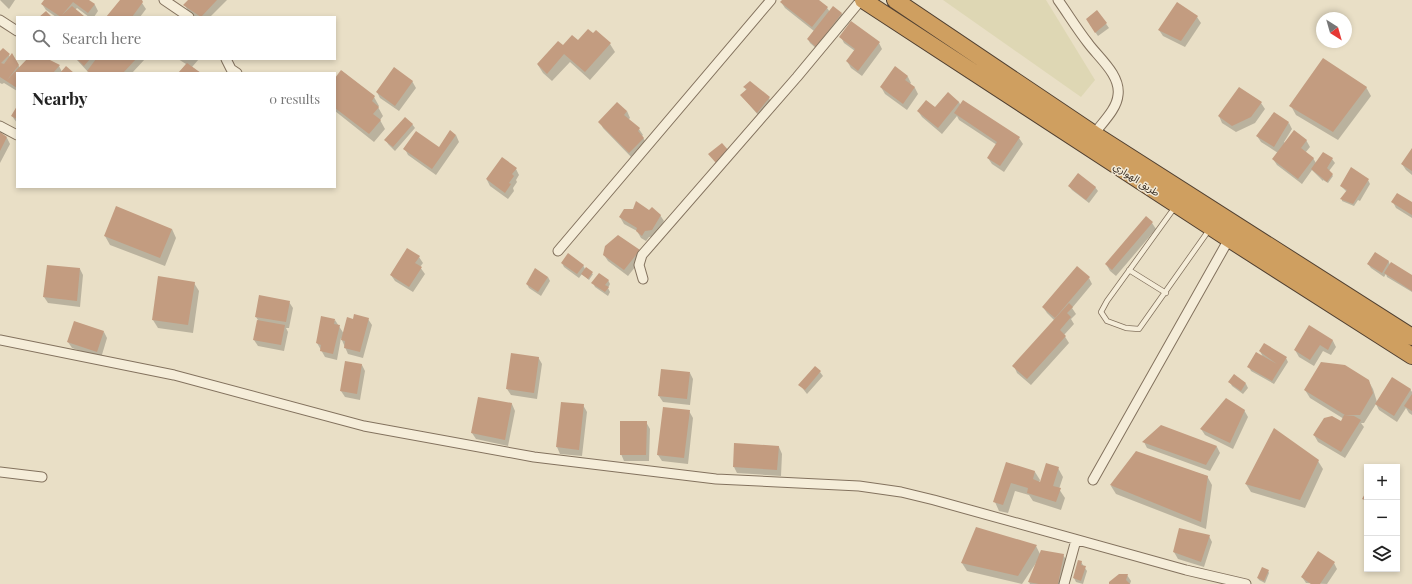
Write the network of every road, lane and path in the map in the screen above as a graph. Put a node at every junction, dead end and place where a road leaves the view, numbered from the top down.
1 (164, 0) edge
2 (771, 0) edge
3 (862, 0) edge
4 (895, 0) edge
5 (1058, 0) edge
6 (188, 16) edge
7 (0, 20) edge
8 (16, 30) edge
9 (227, 60) edge
10 (236, 72) edge
11 (0, 126) edge
12 (16, 134) edge
13 (1094, 134) junction
14 (1177, 205) junction
15 (1211, 227) junction
16 (1229, 239) junction
17 (558, 251) dead end
18 (1129, 270) junction
19 (643, 279) dead end
20 (1166, 293) junction
21 (1412, 337) edge
22 (0, 340) edge
23 (1412, 356) edge
24 (0, 472) edge
25 (42, 477) dead end
26 (1093, 480) dead end
27 (1076, 540) junction
28 (1064, 584) edge
29 (1246, 584) edge

1 - 6 street
2 - 17 street
3 - 14 highway, طريق الهواري
3 - 19 street
4 - 13 highway, طريق الهواري
5 - 13 street
7 - 8 street
9 - 10 street
11 - 12 street
13 - 21 highway, طريق الهواري
14 - 15 highway, طريق الهواري
14 - 18 lane
15 - 16 highway, طريق الهواري
15 - 20 lane
16 - 23 highway, طريق الهواري
16 - 26 street
18 - 20 lane
18 - 20 lane
22 - 27 street
24 - 25 street
27 - 28 street
27 - 29 street

